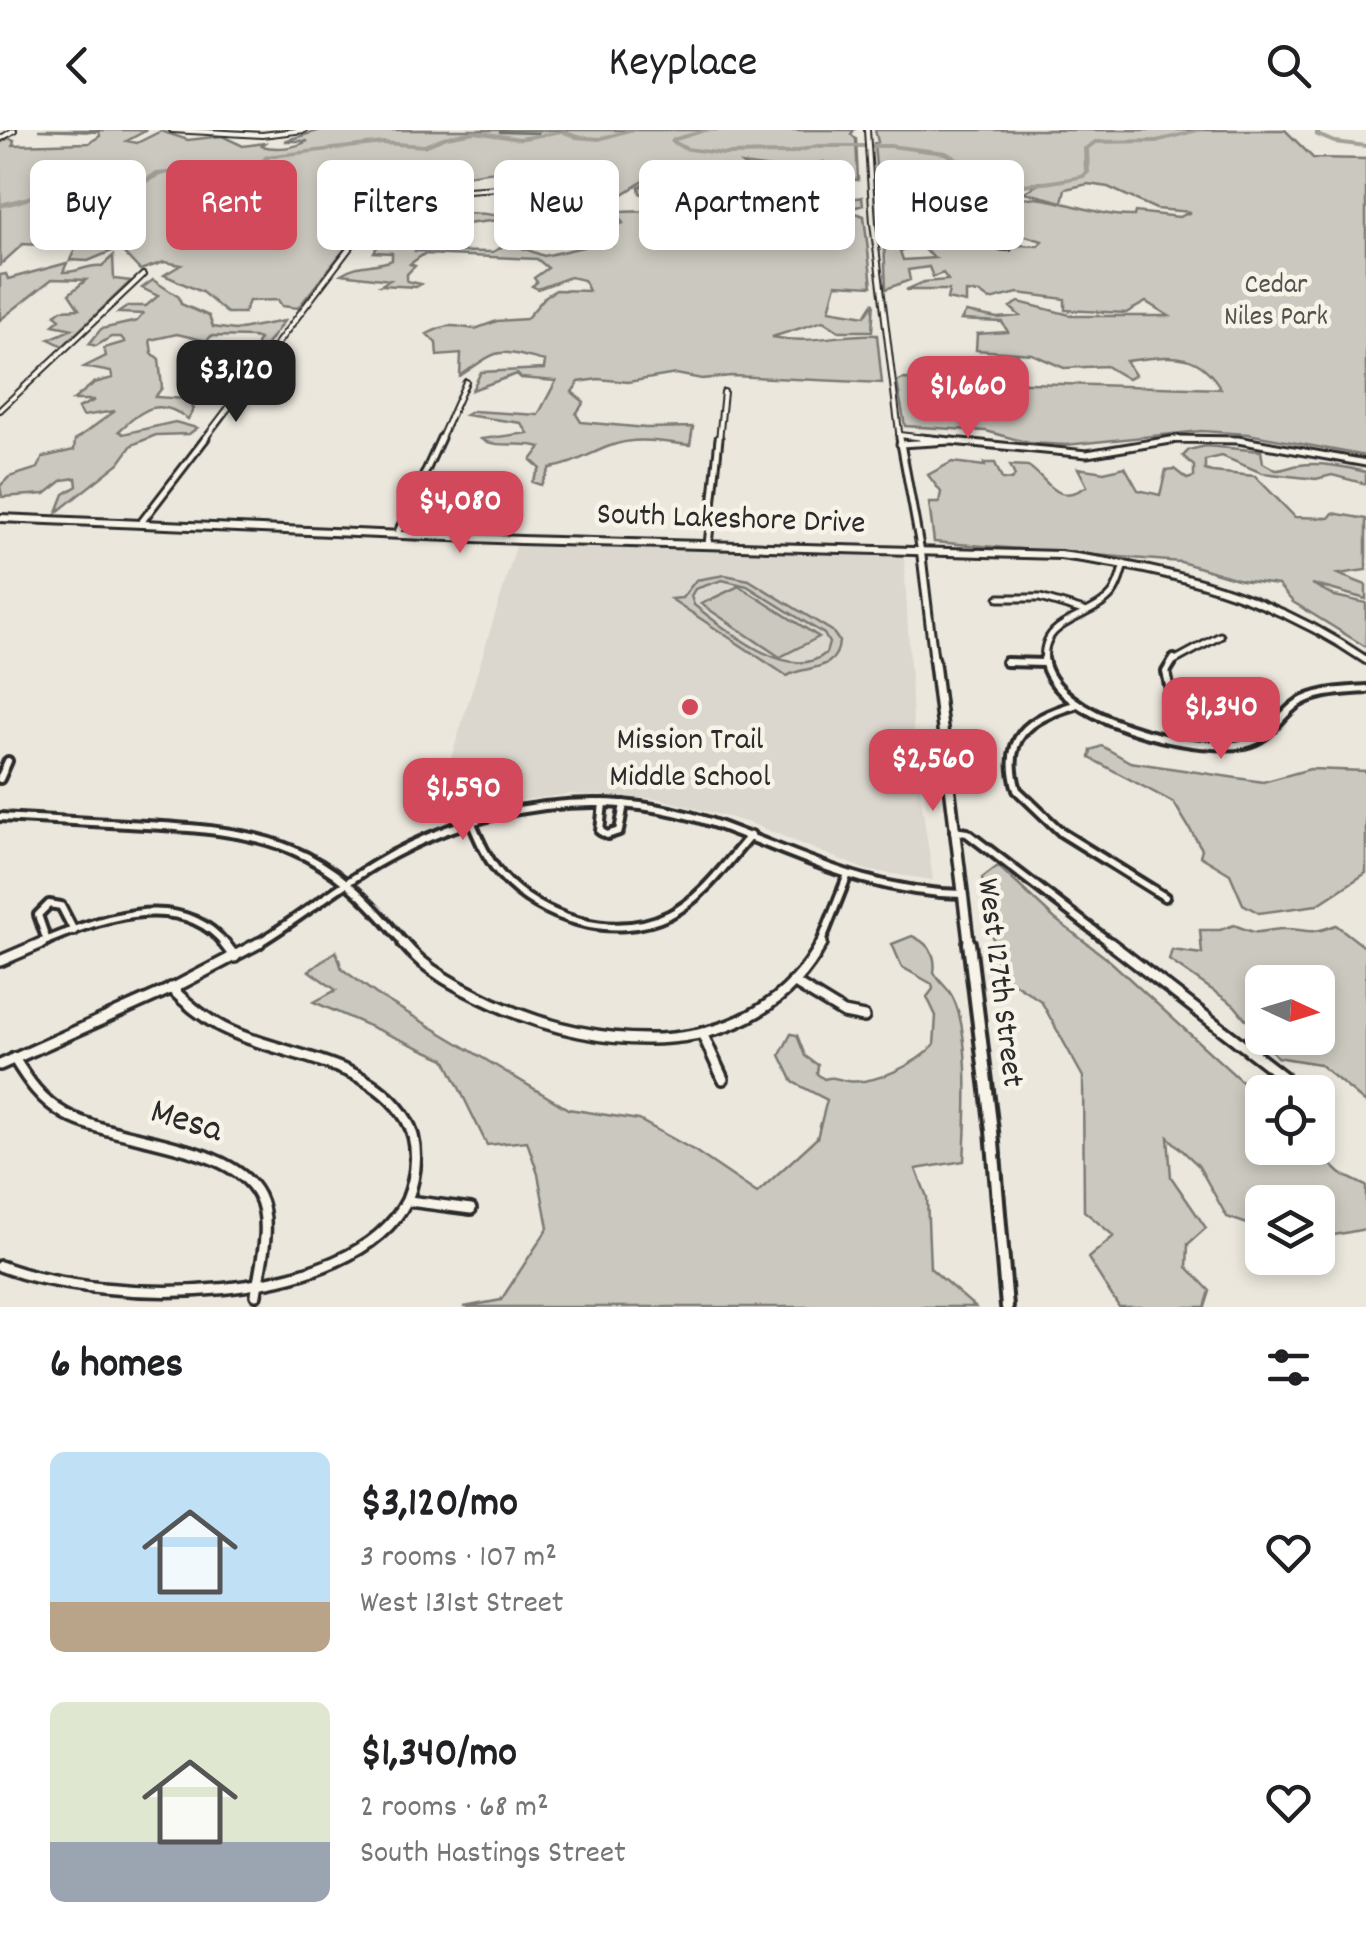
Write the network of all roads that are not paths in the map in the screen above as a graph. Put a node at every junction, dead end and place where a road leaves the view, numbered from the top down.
1 (14, 130) edge
2 (172, 130) edge
3 (304, 130) edge
4 (868, 130) edge
5 (0, 139) edge
6 (494, 188) edge
7 (875, 218) edge
8 (878, 250) edge
9 (142, 275) dead end
10 (466, 382) dead end
11 (724, 392) dead end
12 (0, 410) edge
13 (899, 435) junction
14 (951, 441) junction
15 (900, 444) junction
16 (1366, 463) edge
17 (0, 518) edge
18 (140, 524) junction
19 (397, 534) junction
20 (708, 545) junction
21 (921, 552) junction
22 (1124, 564) junction
23 (999, 598) dead end
24 (1085, 612) junction
25 (1220, 636) dead end
26 (1366, 660) edge
27 (1006, 662) dead end
28 (1046, 663) junction
29 (1366, 688) edge
30 (1077, 704) junction
31 (1175, 737) junction
32 (8, 761) dead end
33 (0, 779) edge
34 (603, 803) junction
35 (624, 804) junction
36 (0, 817) edge
37 (471, 821) junction
38 (954, 831) junction
39 (751, 835) junction
40 (848, 877) junction
41 (348, 884) junction
42 (962, 894) junction
43 (1165, 898) dead end
44 (74, 931) junction
45 (47, 941) junction
46 (235, 957) junction
47 (0, 961) edge
48 (794, 982) junction
49 (171, 988) junction
50 (864, 1017) dead end
51 (702, 1033) junction
52 (14, 1058) junction
53 (0, 1065) edge
54 (1281, 1075) edge
55 (723, 1078) dead end
56 (409, 1201) junction
57 (471, 1209) dead end
58 (0, 1266) edge
59 (330, 1276) dead end
60 (294, 1289) dead end
61 (256, 1295) junction
62 (1007, 1307) edge

1 - 5 street
2 - 3 street
4 - 7 street, West 127th Street
6 - 18 street
8 - 13 street, West 127th Street
9 - 12 street
10 - 19 street
11 - 20 street
13 - 14 street
13 - 15 street, West 127th Street
14 - 15 street
14 - 16 street
15 - 21 street, West 127th Street
17 - 18 street, South Lakeshore Drive
18 - 19 street, South Lakeshore Drive
19 - 20 street, South Lakeshore Drive
20 - 21 street, South Lakeshore Drive
21 - 22 street, South Lakeshore Drive
21 - 38 street, West 127th Street
22 - 24 street
22 - 26 street, South Lakeshore Drive
23 - 24 street
24 - 28 street
25 - 31 street
27 - 28 street
28 - 30 street
29 - 31 street
30 - 31 street
30 - 43 street
32 - 33 street
34 - 35 street
34 - 35 street
34 - 37 street
35 - 39 street
36 - 41 street
37 - 39 street
37 - 41 street
38 - 42 street, West 127th Street
38 - 54 street
39 - 40 street
40 - 42 street
40 - 48 street
41 - 46 street
41 - 51 street
42 - 62 street, West 127th Street
44 - 45 street
44 - 45 street
44 - 46 street
45 - 47 street
46 - 49 street
48 - 50 street
48 - 51 street
49 - 52 street
49 - 56 street
51 - 55 street
52 - 53 street
52 - 61 street, Mesa
56 - 57 street
56 - 59 street
58 - 61 street
60 - 61 street

